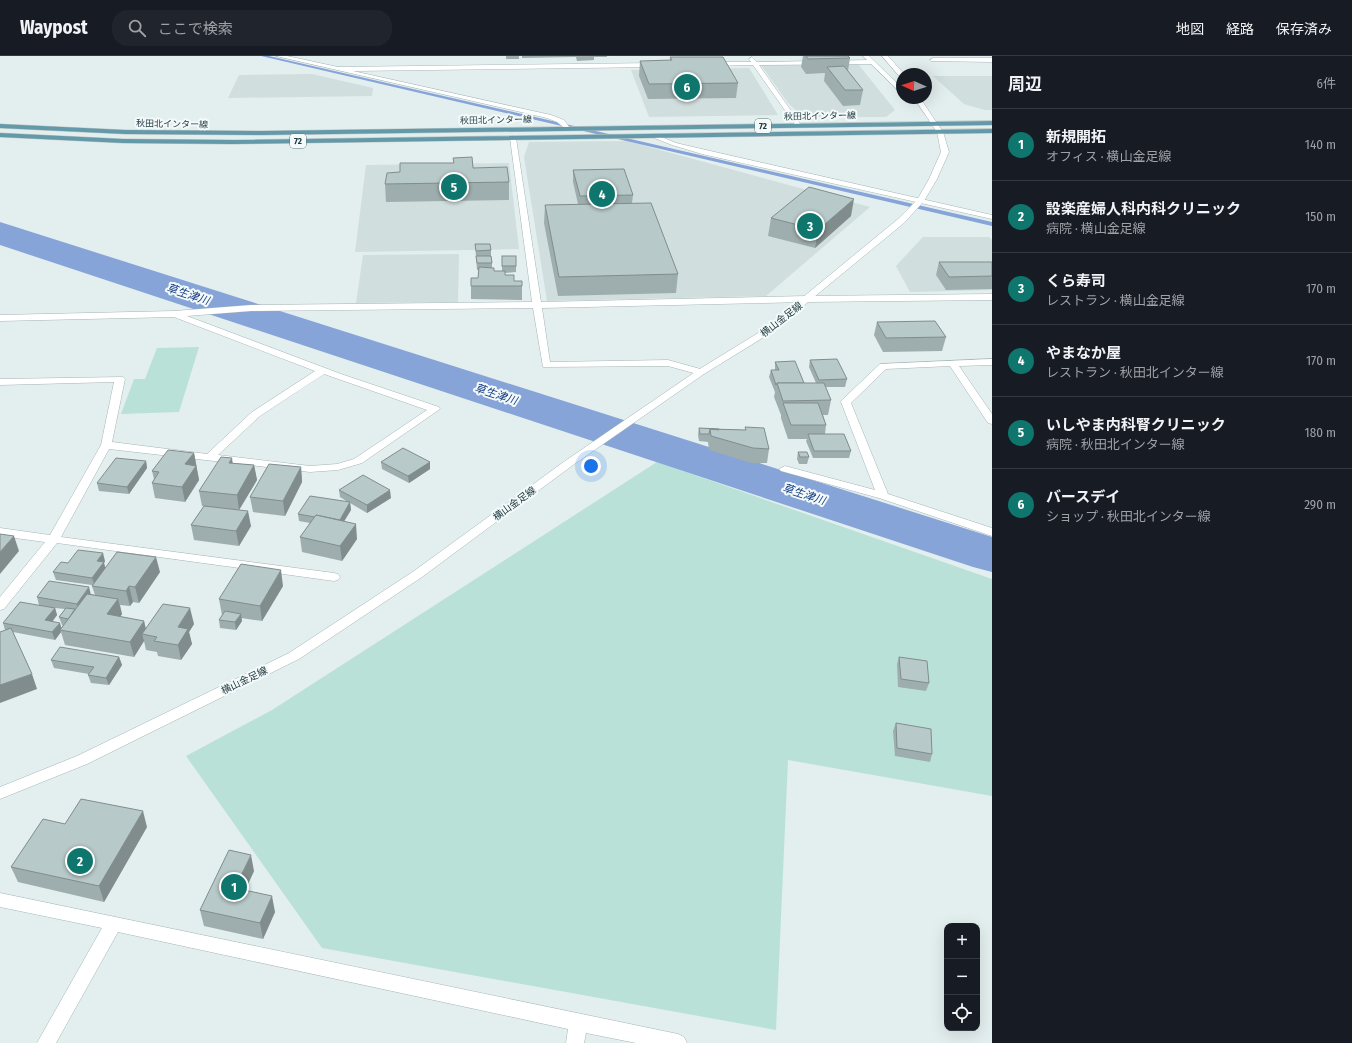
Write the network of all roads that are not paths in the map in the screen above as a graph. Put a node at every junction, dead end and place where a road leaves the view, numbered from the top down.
1 (279, 56) edge
2 (750, 56) edge
3 (866, 56) edge
4 (885, 56) edge
5 (933, 60) dead end
6 (992, 60) edge
7 (872, 62) junction
8 (755, 63) junction
9 (701, 64) edge
10 (662, 65) edge
11 (339, 69) junction
12 (896, 69) edge
13 (896, 86) edge
14 (915, 104) edge
15 (921, 104) edge
16 (934, 123) junction
17 (992, 123) edge
18 (798, 125) junction
19 (0, 126) edge
20 (566, 127) junction
21 (992, 131) edge
22 (940, 132) junction
23 (0, 135) edge
24 (654, 136) junction
25 (513, 138) junction
26 (920, 202) junction
27 (992, 217) edge
28 (992, 297) edge
29 (808, 299) junction
30 (537, 305) junction
31 (174, 314) junction
32 (0, 318) edge
33 (992, 362) edge
34 (952, 363) junction
35 (323, 370) junction
36 (701, 372) junction
37 (0, 382) edge
38 (992, 421) edge
39 (106, 445) junction
40 (211, 456) junction
41 (785, 468) dead end
42 (883, 496) junction
43 (0, 532) edge
44 (992, 532) edge
45 (54, 539) junction
46 (334, 577) dead end
47 (0, 606) edge
48 (0, 793) edge
49 (0, 900) edge
50 (114, 923) junction
51 (578, 1023) junction
52 (46, 1043) edge
53 (575, 1043) edge
54 (678, 1043) edge

1 - 11 street
2 - 8 street
3 - 7 street
4 - 12 street
5 - 6 street
7 - 8 street
7 - 13 street
8 - 9 street
8 - 18 street
10 - 11 street
11 - 20 street
14 - 16 street, 横山金足線
15 - 16 street, 横山金足線
16 - 17 main road, 秋田北インター線 / 72
16 - 18 main road, 秋田北インター線 / 72
16 - 22 street, 横山金足線
18 - 20 main road, 秋田北インター線 / 72
19 - 20 main road, 秋田北インター線 / 72
21 - 22 main road, 秋田北インター線 / 72
22 - 24 main road, 秋田北インター線 / 72
22 - 26 street, 横山金足線
23 - 25 main road, 秋田北インター線 / 72
24 - 25 main road, 秋田北インター線 / 72
24 - 26 street
25 - 30 street
26 - 27 street
26 - 29 street, 横山金足線
28 - 29 street
29 - 30 street
29 - 36 street, 横山金足線
30 - 31 street
30 - 36 street
31 - 32 street
31 - 35 street
33 - 34 street
34 - 38 street
34 - 42 street
35 - 40 street
35 - 40 street
36 - 48 street, 横山金足線
37 - 39 street
39 - 40 street
39 - 45 street
41 - 42 street
42 - 44 street
43 - 45 street
45 - 46 street
45 - 47 street
49 - 50 street
50 - 51 street
50 - 52 street
51 - 53 street
51 - 54 street

